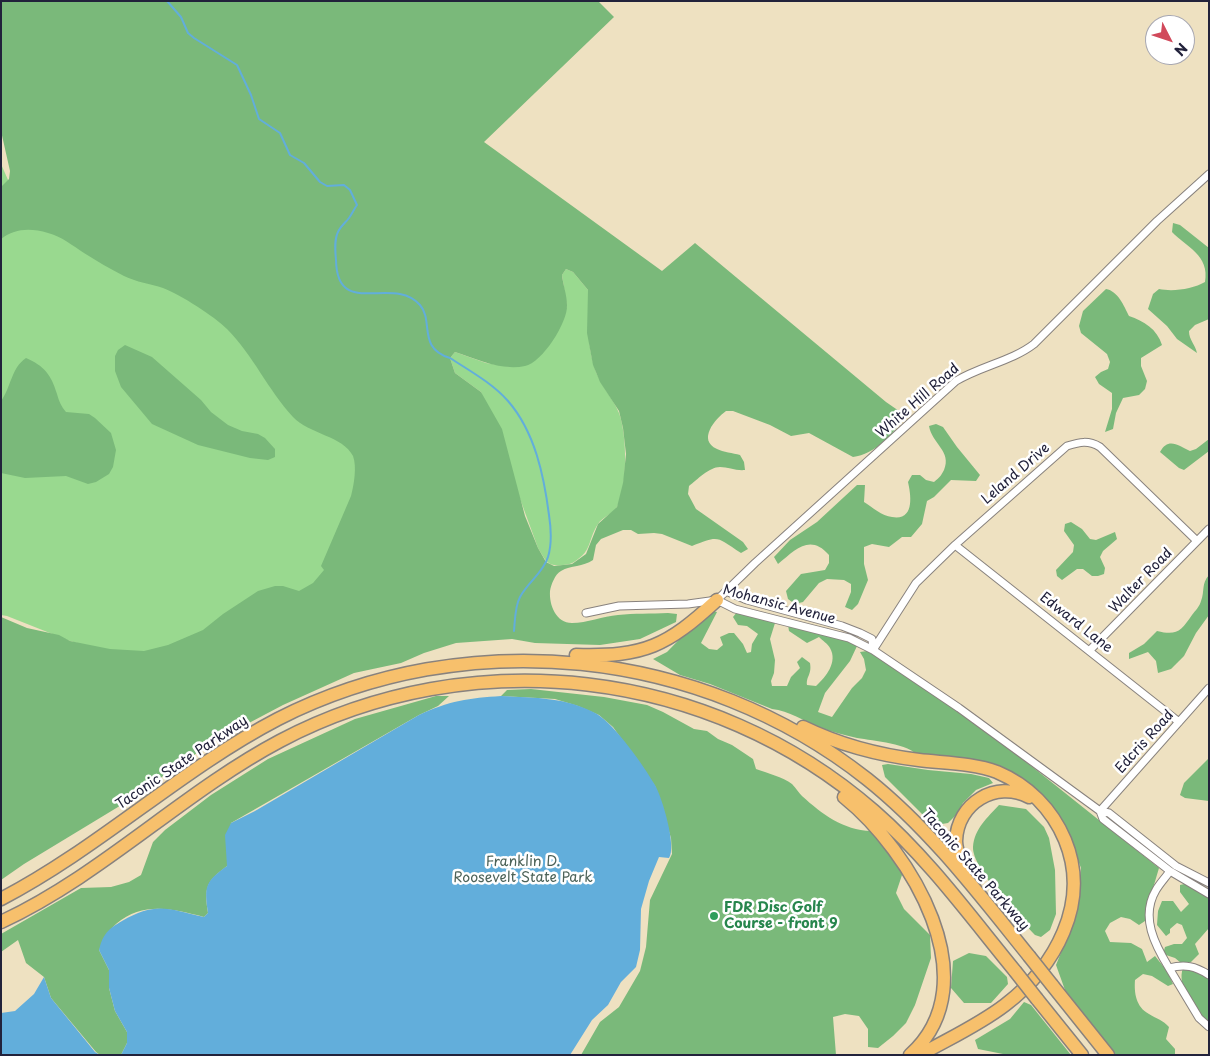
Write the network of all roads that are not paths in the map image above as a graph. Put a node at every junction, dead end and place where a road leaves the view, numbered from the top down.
1 (1209, 175) edge
2 (1209, 529) edge
3 (1197, 541) junction
4 (955, 545) junction
5 (722, 595) junction
6 (586, 613) dead end
7 (873, 650) junction
8 (1090, 650) junction
9 (487, 661) junction
10 (1209, 688) edge
11 (752, 710) junction
12 (1179, 722) junction
13 (821, 771) junction
14 (1048, 811) junction
15 (1100, 812) junction
16 (1170, 871) junction
17 (969, 883) junction
18 (1209, 883) edge
19 (1209, 894) edge
20 (1, 899) edge
21 (1, 922) edge
22 (1169, 968) junction
23 (1209, 975) edge
24 (1209, 1027) edge
25 (910, 1055) edge
26 (920, 1055) edge
27 (1082, 1055) edge
28 (1108, 1055) edge

1 - 5 street, White Hill Road
2 - 3 street, Walter Road
3 - 4 street, Leland Drive
3 - 8 street, Walter Road
4 - 7 street, Leland Drive
4 - 8 street, Edward Lane
5 - 6 street, Mohansic Avenue
5 - 7 street, Mohansic Avenue
5 - 7 street, Mohansic Avenue
5 - 9 highway
7 - 15 street, Mohansic Avenue
8 - 12 street, Edward Lane
9 - 11 highway, Taconic State Parkway
9 - 20 highway, Taconic State Parkway
10 - 12 street, Edcris Road
11 - 14 highway
11 - 17 highway, Taconic State Parkway
12 - 15 street, Edcris Road
13 - 21 highway
13 - 25 highway
13 - 27 highway, bridge
14 - 17 highway
14 - 26 highway
15 - 16 street, Mohansic Avenue
15 - 18 street, Mohansic Avenue
16 - 19 street, Mohansic Avenue
16 - 22 street
17 - 28 highway, Taconic State Parkway, bridge
22 - 23 street
22 - 24 street

